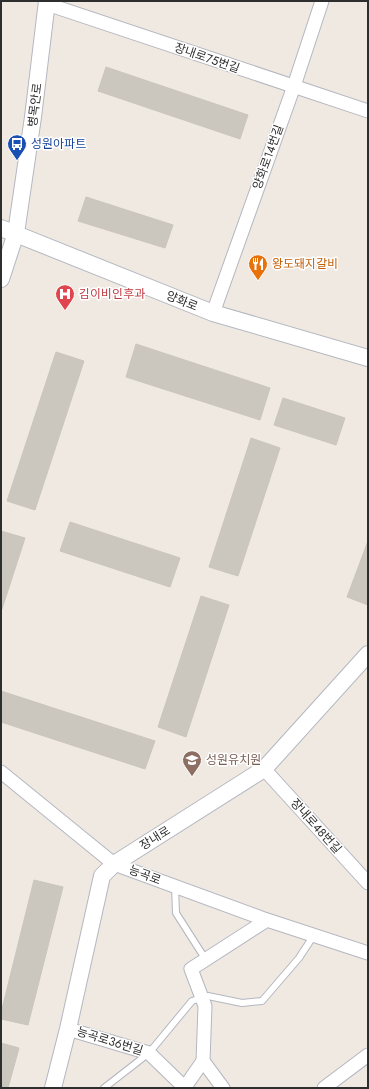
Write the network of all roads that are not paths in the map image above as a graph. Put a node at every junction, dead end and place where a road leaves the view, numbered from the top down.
1 (322, 1) edge
2 (47, 2) edge
3 (294, 86) junction
4 (368, 111) edge
5 (8, 231) edge
6 (1, 279) edge
7 (213, 313) junction
8 (368, 358) edge
9 (368, 654) edge
10 (264, 769) junction
11 (1, 772) edge
12 (114, 864) junction
13 (368, 884) edge
14 (175, 886) junction
15 (267, 920) junction
16 (314, 935) junction
17 (368, 953) edge
18 (206, 960) junction
19 (200, 997) junction
20 (68, 1029) junction
21 (149, 1053) junction
22 (368, 1055) edge
23 (203, 1061) junction
24 (185, 1087) edge
25 (53, 1088) edge
26 (104, 1088) edge
27 (223, 1088) edge
28 (324, 1088) edge

1 - 3 street, 양화로14번길
2 - 3 street, 장내로75번길
2 - 5 street, 병목안로
3 - 4 street, 장내로75번길
3 - 7 street, 양화로14번길
5 - 6 street, 병목안로
5 - 7 street, 양화로
7 - 8 street, 양화로
9 - 10 street, 장내로
10 - 12 street, 장내로
10 - 13 street, 장내로48번길
11 - 12 street, 능곡로
12 - 14 street, 능곡로
12 - 20 street, 장내로
14 - 15 street, 능곡로
14 - 18 lane
15 - 16 street, 능곡로
15 - 18 street
16 - 17 street, 능곡로
16 - 19 lane
18 - 19 street
19 - 21 lane
19 - 23 street
20 - 21 street, 능곡로36번길
20 - 25 street, 장내로
21 - 24 street, 능곡로36번길
21 - 26 lane
22 - 28 street
23 - 24 street
23 - 27 street

